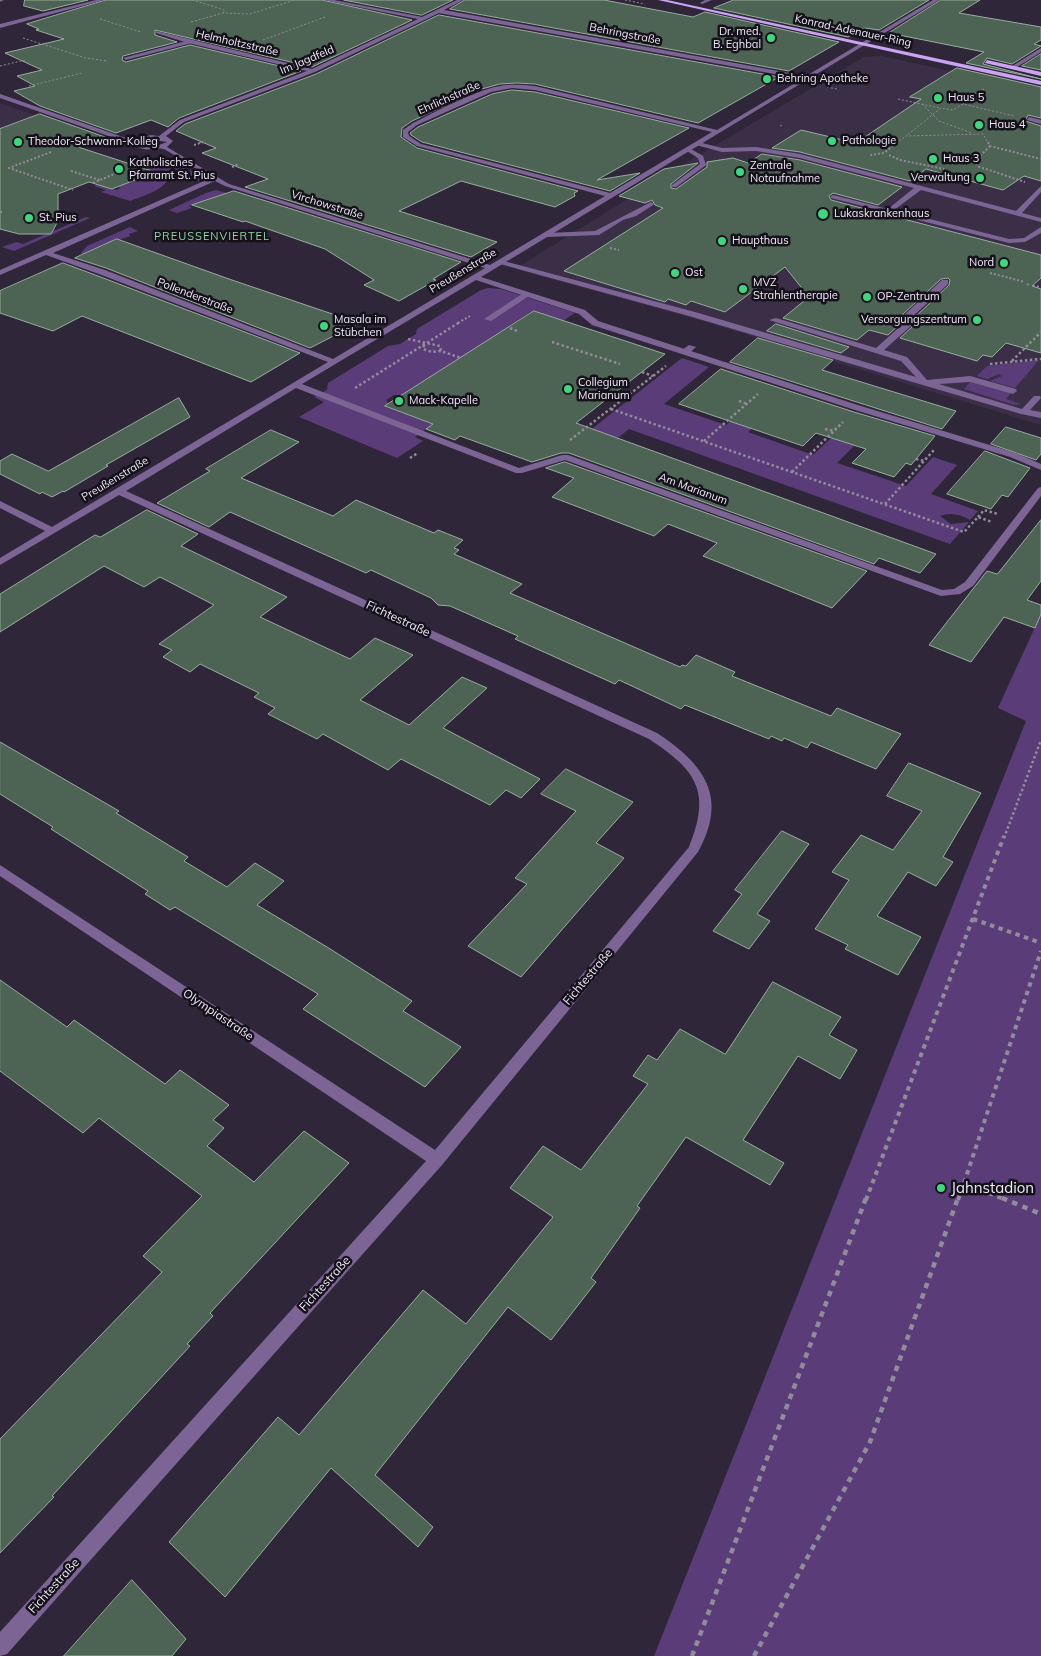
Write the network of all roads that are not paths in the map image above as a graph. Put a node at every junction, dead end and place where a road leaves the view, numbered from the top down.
1 (102, 0) edge
2 (326, 0) edge
3 (461, 0) edge
4 (660, 0) edge
5 (687, 0) edge
6 (710, 0) edge
7 (938, 0) edge
8 (702, 3) junction
9 (438, 11) junction
10 (759, 14) dead end
11 (423, 19) junction
12 (0, 26) edge
13 (158, 32) road end
14 (868, 36) dead end
15 (875, 38) junction
16 (884, 40) dead end
17 (190, 42) junction
18 (865, 44) junction
19 (1041, 50) edge
20 (126, 58) road end
21 (983, 62) dead end
22 (1012, 68) junction
23 (312, 70) junction
24 (1041, 74) edge
25 (808, 78) junction
26 (1041, 83) edge
27 (0, 96) edge
28 (1029, 119) road end
29 (1041, 122) edge
30 (719, 132) junction
31 (161, 137) junction
32 (139, 142) junction
33 (698, 144) junction
34 (163, 147) junction
35 (689, 150) junction
36 (214, 179) junction
37 (674, 186) dead end
38 (1041, 188) edge
39 (918, 189) junction
40 (612, 196) junction
41 (833, 197) dead end
42 (651, 204) dead end
43 (889, 211) junction
44 (1017, 214) junction
45 (1041, 220) edge
46 (1041, 229) edge
47 (547, 235) junction
48 (47, 253) junction
49 (503, 262) junction
50 (492, 268) junction
51 (0, 273) edge
52 (476, 278) junction
53 (945, 282) dead end
54 (528, 294) junction
55 (488, 319) dead end
56 (773, 320) dead end
57 (878, 351) junction
58 (335, 362) junction
59 (925, 383) junction
60 (296, 385) junction
61 (1013, 391) dead end
62 (1037, 398) dead end
63 (1024, 412) junction
64 (1041, 415) edge
65 (1041, 467) edge
66 (1041, 490) edge
67 (119, 491) junction
68 (0, 504) edge
69 (53, 531) junction
70 (0, 562) edge
71 (0, 870) edge
72 (437, 1160) junction
73 (0, 1646) edge

1 - 12 street
2 - 11 street
3 - 9 street, Im Jagdfeld
4 - 18 main road, Konrad-Adenauer-Ring
5 - 8 main road
6 - 8 street
7 - 15 street, Preußenstraße
8 - 10 main road
9 - 11 street, Im Jagdfeld
9 - 25 street, Behringstraße
11 - 23 street, Im Jagdfeld
13 - 17 street, Helmholtzstraße
14 - 15 main road, Konrad-Adenauer-Ring
15 - 16 main road, Konrad-Adenauer-Ring
15 - 18 street, Preußenstraße
17 - 20 street
17 - 23 street, Helmholtzstraße
18 - 25 street, Preußenstraße
18 - 26 main road, Konrad-Adenauer-Ring
19 - 22 street
21 - 22 main road
22 - 24 main road
23 - 31 street, Im Jagdfeld
25 - 30 street, Preußenstraße
27 - 32 street
28 - 29 street
30 - 33 street, Preußenstraße
30 - 40 street, Ehrlichstraße
31 - 32 street
31 - 34 street
32 - 34 street
33 - 35 street, Preußenstraße
33 - 39 street
34 - 36 street, Virchowstraße
35 - 37 street
35 - 40 street, Preußenstraße
36 - 48 street
36 - 50 street, Virchowstraße
38 - 44 street
39 - 43 street
39 - 44 street
40 - 47 street, Preußenstraße
41 - 43 street
42 - 47 street
43 - 46 street
44 - 45 street
47 - 49 street, Preußenstraße
48 - 51 street
48 - 58 street, Pollenderstraße
49 - 50 street, Preußenstraße
49 - 59 street
50 - 52 street, Preußenstraße
52 - 54 street
52 - 58 street, Preußenstraße
53 - 57 street
54 - 55 street
54 - 65 street
56 - 57 street
57 - 59 street
58 - 60 street, Preußenstraße
59 - 61 street
59 - 63 street
60 - 66 street, Am Marianum
60 - 67 street, Preußenstraße
62 - 63 street
63 - 64 street
67 - 69 street, Preußenstraße
67 - 72 street, Fichtestraße
68 - 69 street
69 - 70 street, Preußenstraße
71 - 72 street, Olympiastraße
72 - 73 street, Fichtestraße

